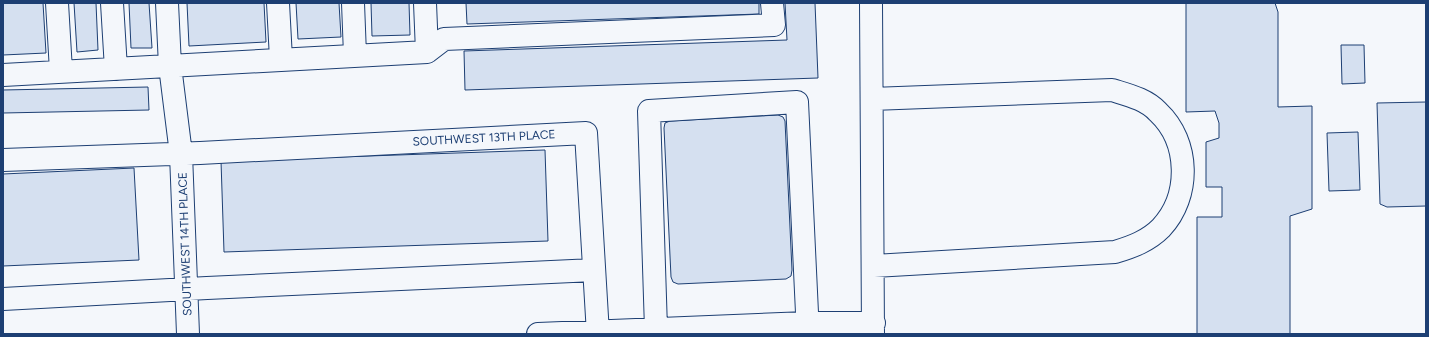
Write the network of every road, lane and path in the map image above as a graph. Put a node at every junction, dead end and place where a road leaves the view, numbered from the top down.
1 (57, 3) edge
2 (112, 3) edge
3 (167, 3) edge
4 (278, 3) edge
5 (352, 3) edge
6 (425, 3) edge
7 (772, 3) edge
8 (871, 3) edge
9 (427, 52) junction
10 (355, 55) junction
11 (281, 59) junction
12 (170, 66) junction
13 (116, 69) junction
14 (60, 71) junction
15 (3, 75) edge
16 (872, 99) junction
17 (181, 154) junction
18 (3, 160) edge
19 (874, 266) junction
20 (594, 270) junction
21 (187, 289) junction
22 (3, 299) edge
23 (656, 329) junction
24 (808, 329) edge
25 (874, 329) edge
26 (598, 333) edge
27 (188, 334) edge
28 (538, 334) edge

1 - 14 street
2 - 13 street
3 - 12 street, SOUTHWEST 14TH PLACE
4 - 11 street
5 - 10 street
6 - 9 street
7 - 9 street
8 - 16 street
9 - 10 street
10 - 11 street
11 - 12 street
12 - 13 street
12 - 17 street, SOUTHWEST 14TH PLACE
13 - 14 street
14 - 15 street
16 - 19 street
16 - 19 street
17 - 18 street
17 - 20 street, SOUTHWEST 13TH PLACE
17 - 21 street, SOUTHWEST 14TH PLACE
19 - 25 street
20 - 21 street
20 - 26 street, SOUTHWEST 13TH PLACE
21 - 22 street
21 - 27 street, SOUTHWEST 14TH PLACE
23 - 24 street
23 - 24 street
23 - 26 street
24 - 25 street
26 - 28 street

